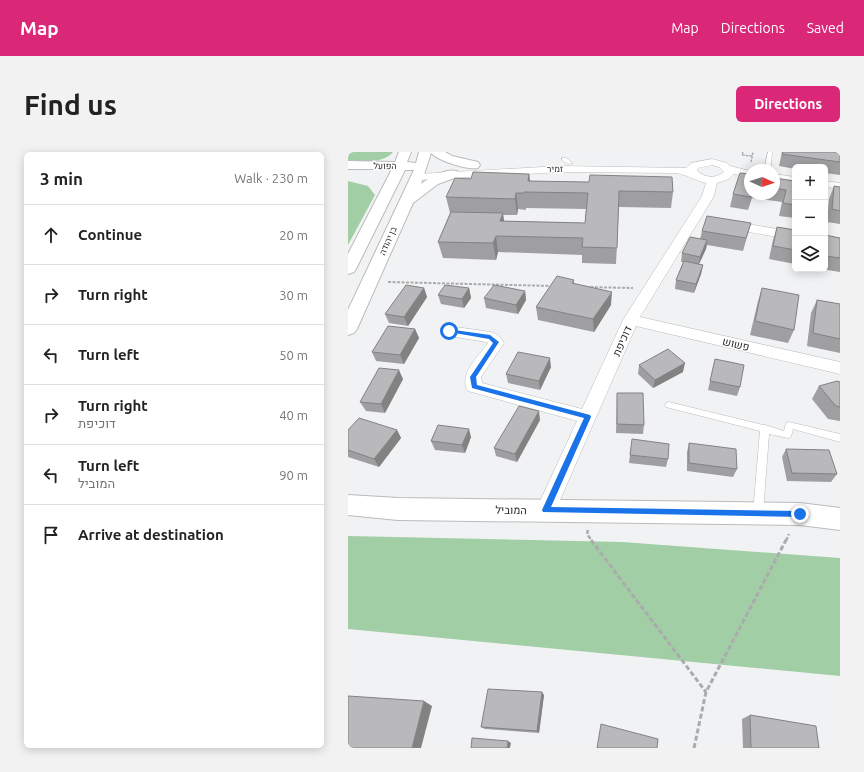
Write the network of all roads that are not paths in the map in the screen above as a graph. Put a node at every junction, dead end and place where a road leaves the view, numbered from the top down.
1 (400, 152) edge
2 (405, 152) edge
3 (425, 152) edge
4 (436, 152) edge
5 (718, 152) edge
6 (724, 152) edge
7 (770, 152) edge
8 (709, 162) junction
9 (768, 164) edge
10 (348, 165) edge
11 (474, 165) junction
12 (694, 168) junction
13 (398, 171) junction
14 (419, 172) junction
15 (722, 173) junction
16 (453, 174) junction
17 (744, 174) edge
18 (744, 178) edge
19 (780, 178) edge
20 (367, 179) edge
21 (792, 180) edge
22 (780, 183) edge
23 (792, 184) edge
24 (828, 184) edge
25 (840, 186) edge
26 (828, 188) edge
27 (840, 190) edge
28 (402, 208) junction
29 (695, 219) junction
30 (792, 235) edge
31 (348, 269) edge
32 (631, 320) junction
33 (348, 329) edge
34 (449, 331) dead end
35 (840, 368) edge
36 (670, 405) dead end
37 (588, 417) junction
38 (765, 428) junction
39 (840, 438) edge
40 (348, 505) edge
41 (398, 509) junction
42 (546, 510) junction
43 (758, 513) junction
44 (348, 514) edge
45 (840, 519) edge

1 - 20 street
2 - 13 street
3 - 14 street, בן יהודה
4 - 11 street
5 - 8 street
6 - 15 street, דוכיפת
7 - 9 lane
8 - 12 street
8 - 15 street
10 - 20 street, הפועל
11 - 12 street, זמיר
11 - 14 street, זמיר
12 - 15 street
12 - 16 street, זמיר
13 - 14 street, הפועל
13 - 20 street
13 - 20 street, הפועל
14 - 16 street, זמיר
14 - 28 street, בן יהודה
15 - 17 street
15 - 18 street
15 - 29 street, דוכיפת
16 - 28 street
19 - 21 street
20 - 31 street
22 - 23 street
24 - 25 street
26 - 27 street
28 - 33 street, בן יהודה
29 - 30 street
29 - 32 street, דוכיפת
32 - 35 street, פשוש
32 - 37 street, דוכיפת
34 - 37 street
36 - 38 lane
37 - 42 street, דוכיפת
38 - 39 lane
38 - 43 lane
40 - 41 street, המוביל
41 - 42 street, המוביל
41 - 44 street, המוביל
42 - 43 street, המוביל
43 - 45 street, המוביל

